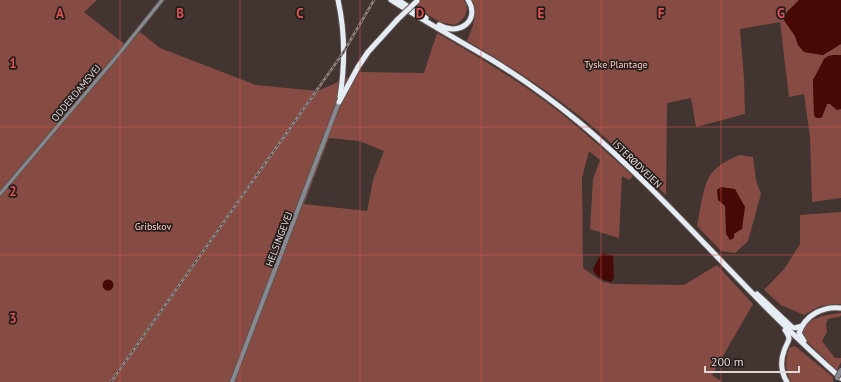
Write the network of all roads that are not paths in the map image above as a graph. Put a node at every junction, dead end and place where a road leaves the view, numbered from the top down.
1 (162, 0) edge
2 (338, 0) edge
3 (391, 0) edge
4 (398, 0) edge
5 (418, 0) edge
6 (468, 0) edge
7 (339, 102) junction
8 (0, 194) edge
9 (739, 280) junction
10 (841, 308) edge
11 (775, 317) junction
12 (802, 326) junction
13 (785, 349) junction
14 (819, 359) junction
15 (841, 370) edge
16 (838, 379) edge
17 (232, 382) edge
18 (787, 382) edge

1 - 8 street, ODDERDAMSVEJ
2 - 7 highway
3 - 9 highway, ISTERØDVEJEN
4 - 6 highway
5 - 7 highway, bridge
7 - 17 street, HELSINGEVEJ
9 - 11 highway, ISTERØDVEJEN
9 - 12 highway
10 - 12 highway
11 - 13 highway
11 - 14 highway, ISTERØDVEJEN
12 - 14 highway
13 - 14 highway
13 - 18 highway
14 - 16 highway, ISTERØDVEJEN
15 - 16 street, bridge

